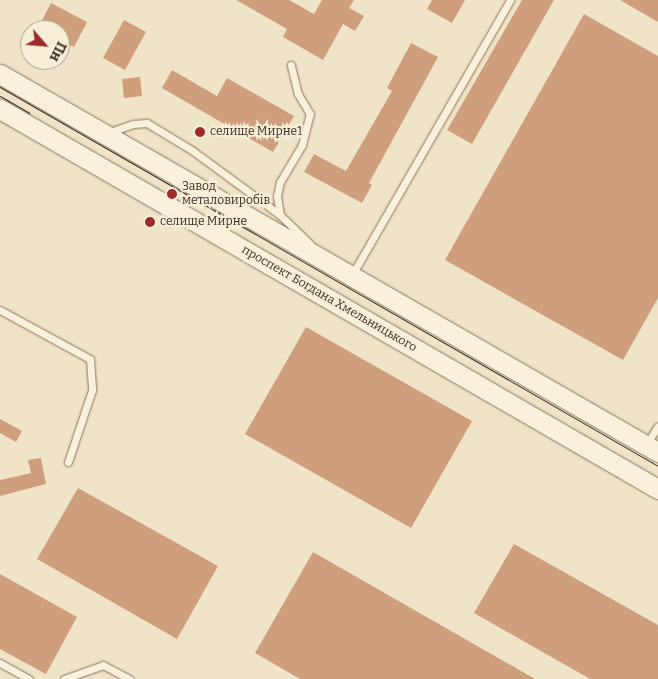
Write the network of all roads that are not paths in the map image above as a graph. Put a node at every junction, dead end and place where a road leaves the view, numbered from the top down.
1 (510, 0) edge
2 (292, 65) dead end
3 (0, 74) edge
4 (0, 109) edge
5 (105, 134) junction
6 (280, 214) junction
7 (330, 263) junction
8 (352, 276) junction
9 (0, 310) edge
10 (658, 426) edge
11 (652, 449) edge
12 (68, 462) dead end
13 (658, 489) edge
14 (0, 663) edge
15 (30, 679) edge
16 (64, 679) edge
17 (129, 679) edge

1 - 8 lane
2 - 6 lane
3 - 5 main road
4 - 13 main road, проспект Богдана Хмельницького
5 - 6 lane
5 - 7 main road
6 - 7 lane
7 - 8 main road
8 - 11 main road
9 - 12 lane
10 - 11 lane
14 - 15 lane
16 - 17 lane

